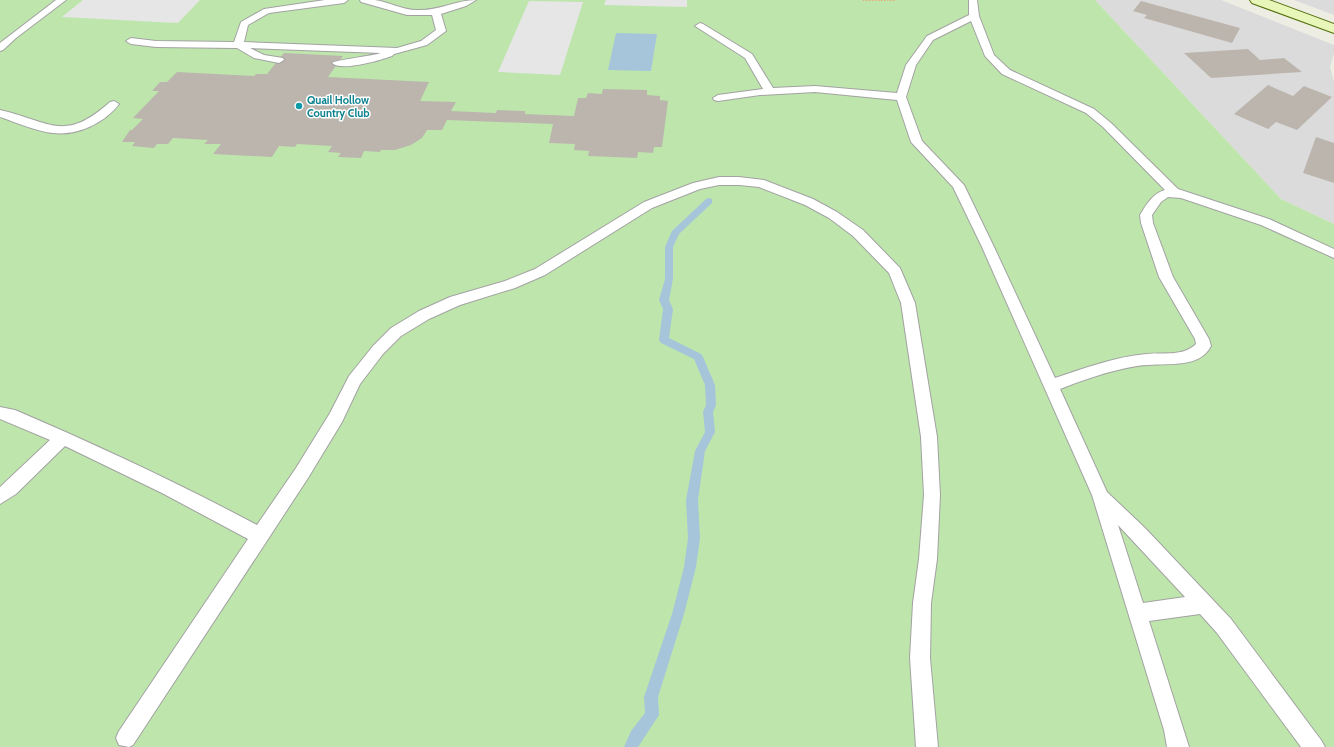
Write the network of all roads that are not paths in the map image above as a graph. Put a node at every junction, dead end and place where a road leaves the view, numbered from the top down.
1 (62, 0) edge
2 (344, 0) edge
3 (364, 0) edge
4 (472, 0) edge
5 (973, 0) edge
6 (1257, 0) edge
7 (436, 12) junction
8 (974, 16) junction
9 (700, 26) dead end
10 (1334, 29) edge
11 (131, 41) dead end
12 (2, 44) edge
13 (238, 45) junction
14 (397, 51) junction
15 (279, 60) dead end
16 (337, 63) dead end
17 (770, 91) junction
18 (900, 97) junction
19 (718, 98) dead end
20 (114, 104) dead end
21 (0, 113) edge
22 (1174, 192) junction
23 (1334, 254) edge
24 (1050, 386) junction
25 (0, 413) edge
26 (63, 438) junction
27 (0, 496) edge
28 (1100, 496) junction
29 (260, 536) junction
30 (1205, 604) junction
31 (1137, 613) junction
32 (126, 738) dead end
33 (928, 747) edge
34 (1178, 747) edge
35 (1314, 747) edge

1 - 12 lane
2 - 13 lane
3 - 7 lane
4 - 7 lane
5 - 8 lane
6 - 10 street
7 - 14 lane
8 - 18 lane
8 - 22 lane
9 - 17 lane
11 - 13 lane
13 - 14 lane
13 - 15 lane
14 - 16 lane
17 - 18 lane
17 - 19 lane
18 - 24 lane
20 - 21 lane
22 - 23 lane
22 - 24 lane
24 - 28 lane
25 - 26 lane
26 - 27 lane
26 - 29 lane
28 - 30 lane
28 - 31 lane
29 - 32 lane
29 - 33 lane
30 - 31 lane
30 - 35 lane
31 - 34 lane

